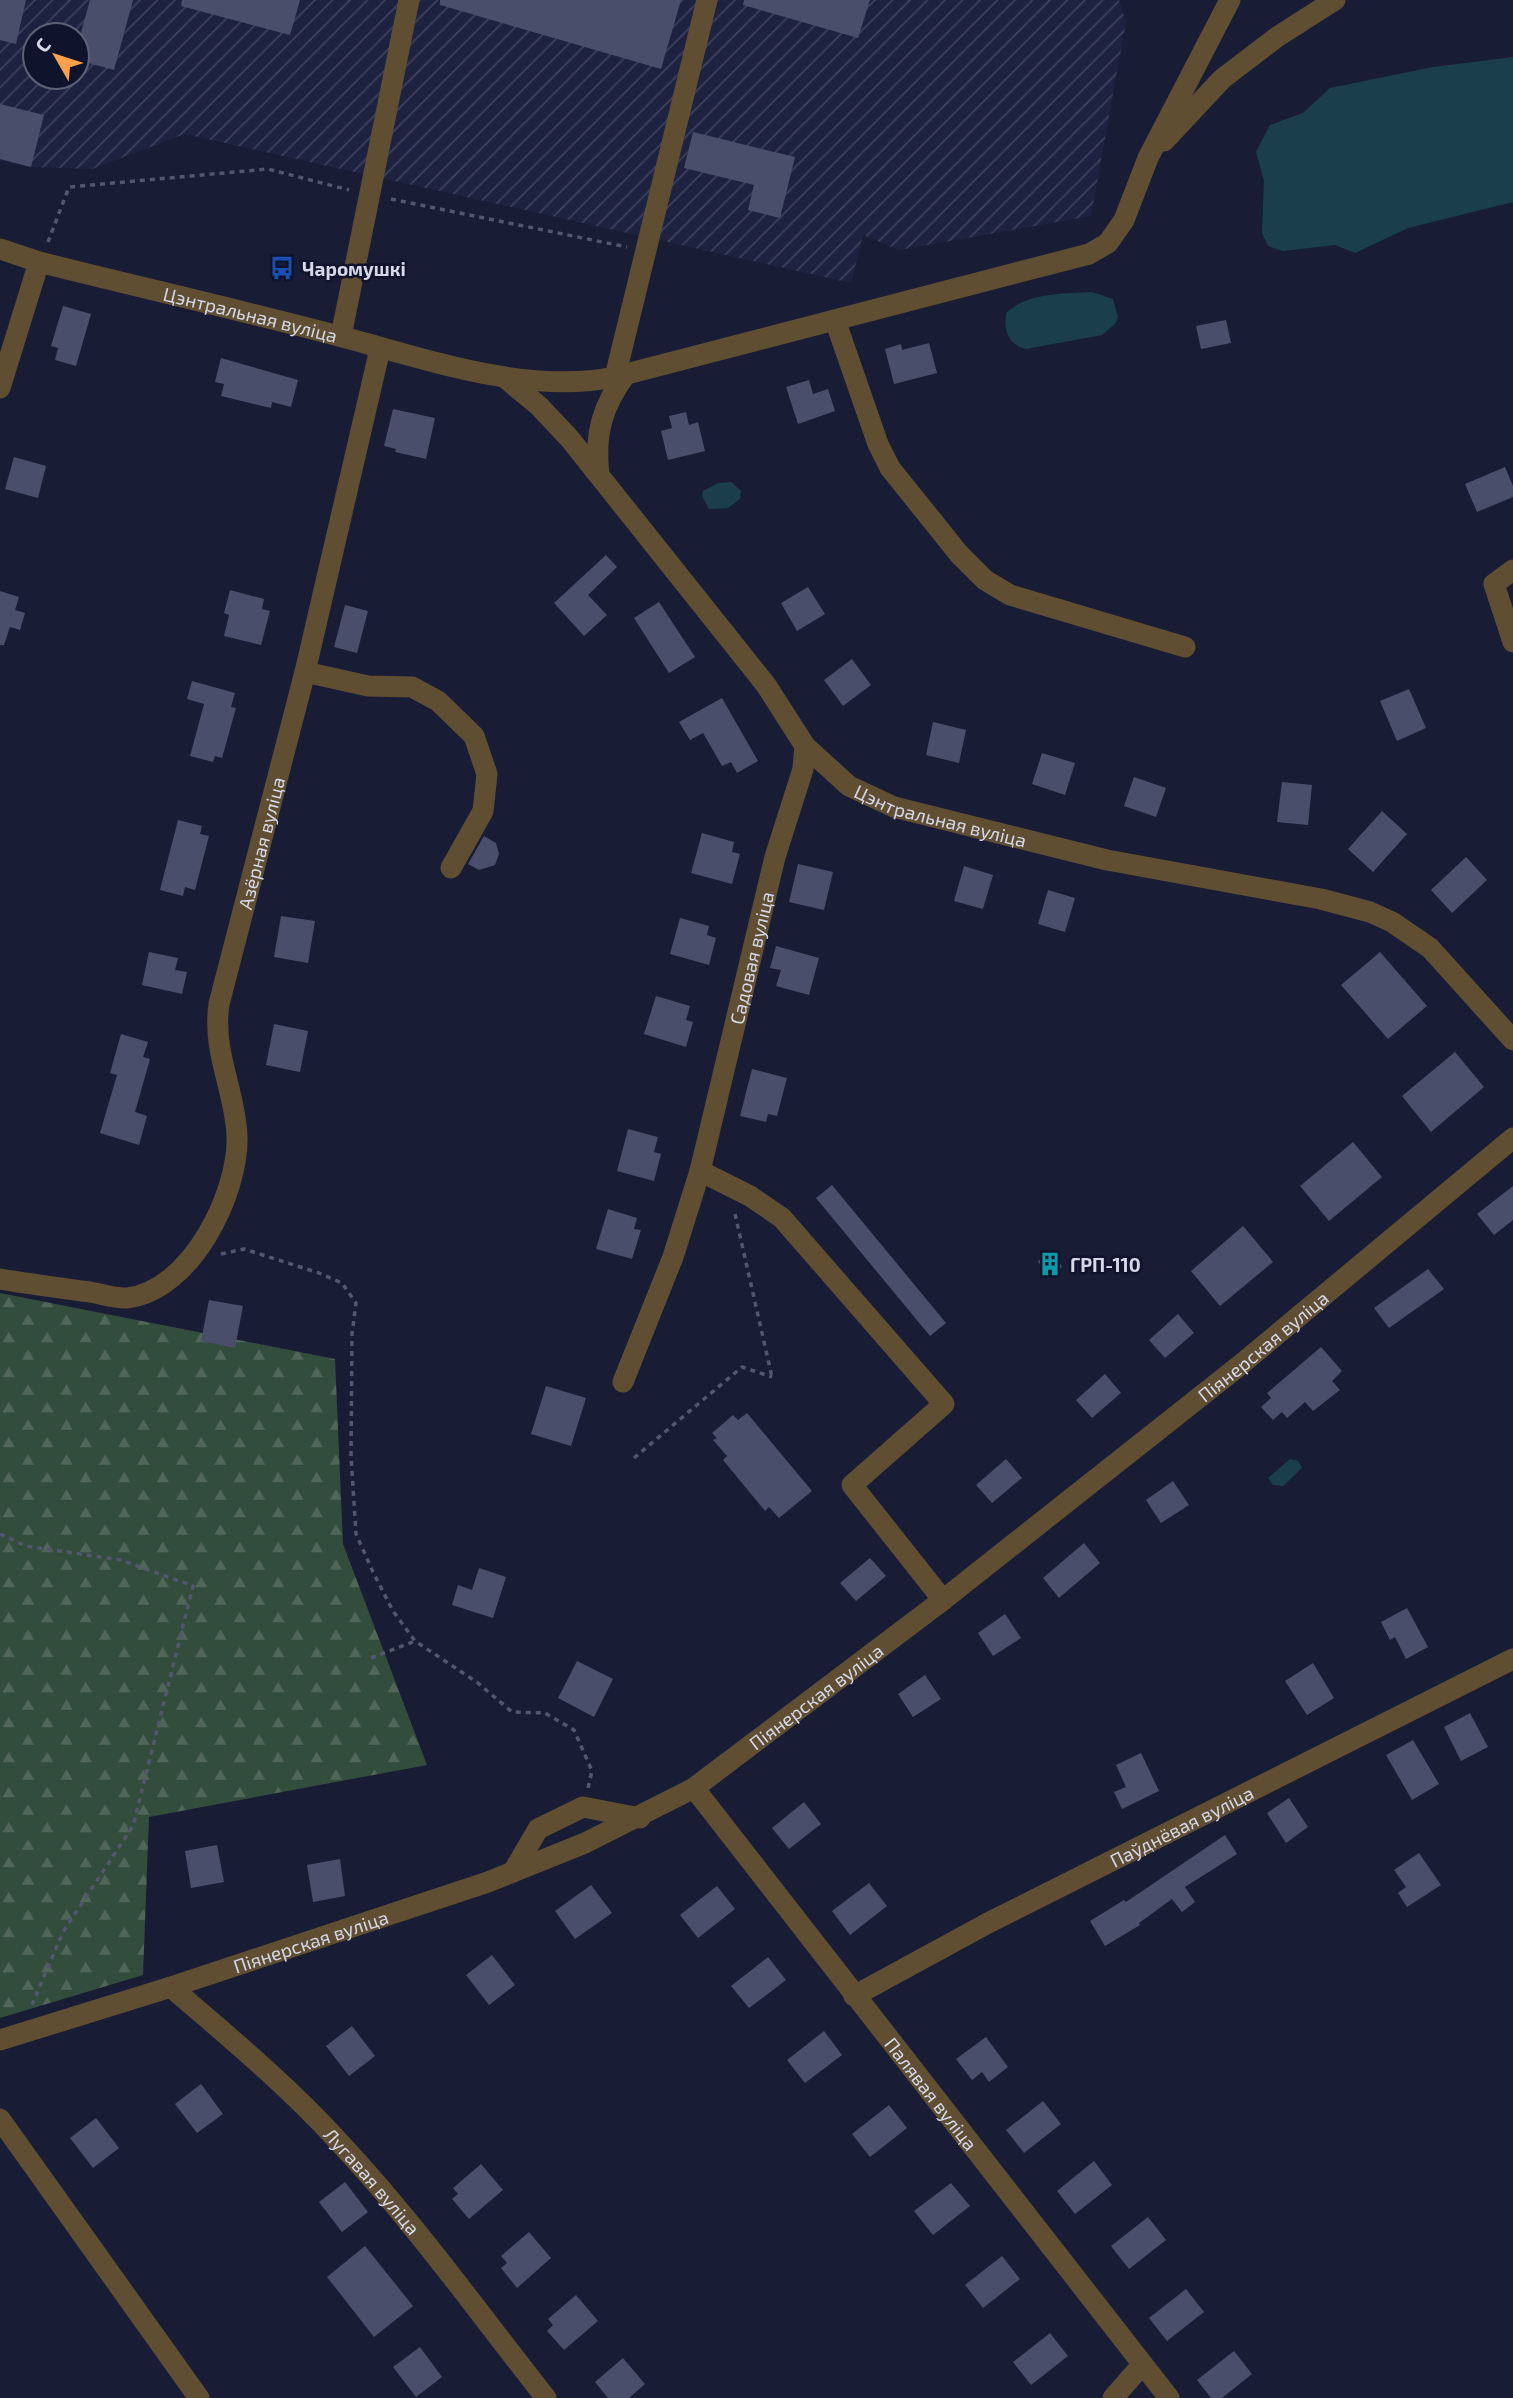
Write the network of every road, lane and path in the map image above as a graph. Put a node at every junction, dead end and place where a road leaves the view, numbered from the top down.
1 (409, 0) edge
2 (707, 0) edge
3 (1230, 0) edge
4 (1335, 0) edge
5 (1148, 158) junction
6 (371, 195) junction
7 (0, 249) edge
8 (646, 251) junction
9 (39, 262) junction
10 (835, 320) junction
11 (341, 336) junction
12 (380, 349) junction
13 (502, 375) junction
14 (621, 376) junction
15 (0, 388) edge
16 (599, 475) junction
17 (1513, 570) edge
18 (1513, 642) edge
19 (1185, 647) dead end
20 (304, 672) junction
21 (805, 746) junction
22 (451, 868) dead end
23 (1513, 1040) edge
24 (1513, 1138) edge
25 (700, 1171) junction
26 (724, 1182) junction
27 (203, 1242) junction
28 (0, 1279) edge
29 (623, 1382) dead end
30 (634, 1458) dead end
31 (0, 1534) edge
32 (943, 1600) junction
33 (415, 1641) junction
34 (371, 1658) dead end
35 (1513, 1659) edge
36 (694, 1787) junction
37 (583, 1807) junction
38 (640, 1818) junction
39 (513, 1872) junction
40 (171, 1987) junction
41 (854, 1996) junction
42 (9, 2037) edge
43 (0, 2119) edge
44 (1143, 2365) junction
45 (199, 2398) edge
46 (546, 2398) edge
47 (1113, 2398) edge
48 (1169, 2398) edge

1 - 6 street
2 - 8 street
3 - 5 street, Цэнтральная вуліца
4 - 5 street
5 - 10 street, Цэнтральная вуліца
6 - 8 path
6 - 9 path
6 - 11 street
7 - 9 street, Цэнтральная вуліца
8 - 14 street
9 - 11 street, Цэнтральная вуліца
9 - 15 street
10 - 14 street, Цэнтральная вуліца
10 - 19 street
11 - 12 street, Цэнтральная вуліца
12 - 13 street, Цэнтральная вуліца
12 - 20 street, Азёрная вуліца
13 - 14 street, Цэнтральная вуліца
13 - 16 street, Цэнтральная вуліца
14 - 16 street
16 - 21 street, Цэнтральная вуліца
17 - 18 street
20 - 22 street
20 - 27 street, Азёрная вуліца
21 - 23 street, Цэнтральная вуліца
21 - 25 street, Садовая вуліца
24 - 32 street, Піянерская вуліца
25 - 26 street
25 - 29 street, Садовая вуліца
26 - 30 path
26 - 32 street
27 - 28 street, Азёрная вуліца
27 - 33 path
31 - 42 path
32 - 36 street, Піянерская вуліца
33 - 34 path
33 - 37 path
35 - 41 street, Паўднёвая вуліца
36 - 38 street, Піянерская вуліца
36 - 41 street, Палявая вуліца
37 - 38 street
37 - 39 street
38 - 39 street, Піянерская вуліца
39 - 40 street, Піянерская вуліца
40 - 42 street, Піянерская вуліца
40 - 46 street, Лугавая вуліца
41 - 44 street, Палявая вуліца
43 - 45 street
44 - 47 street
44 - 48 street, Палявая вуліца

